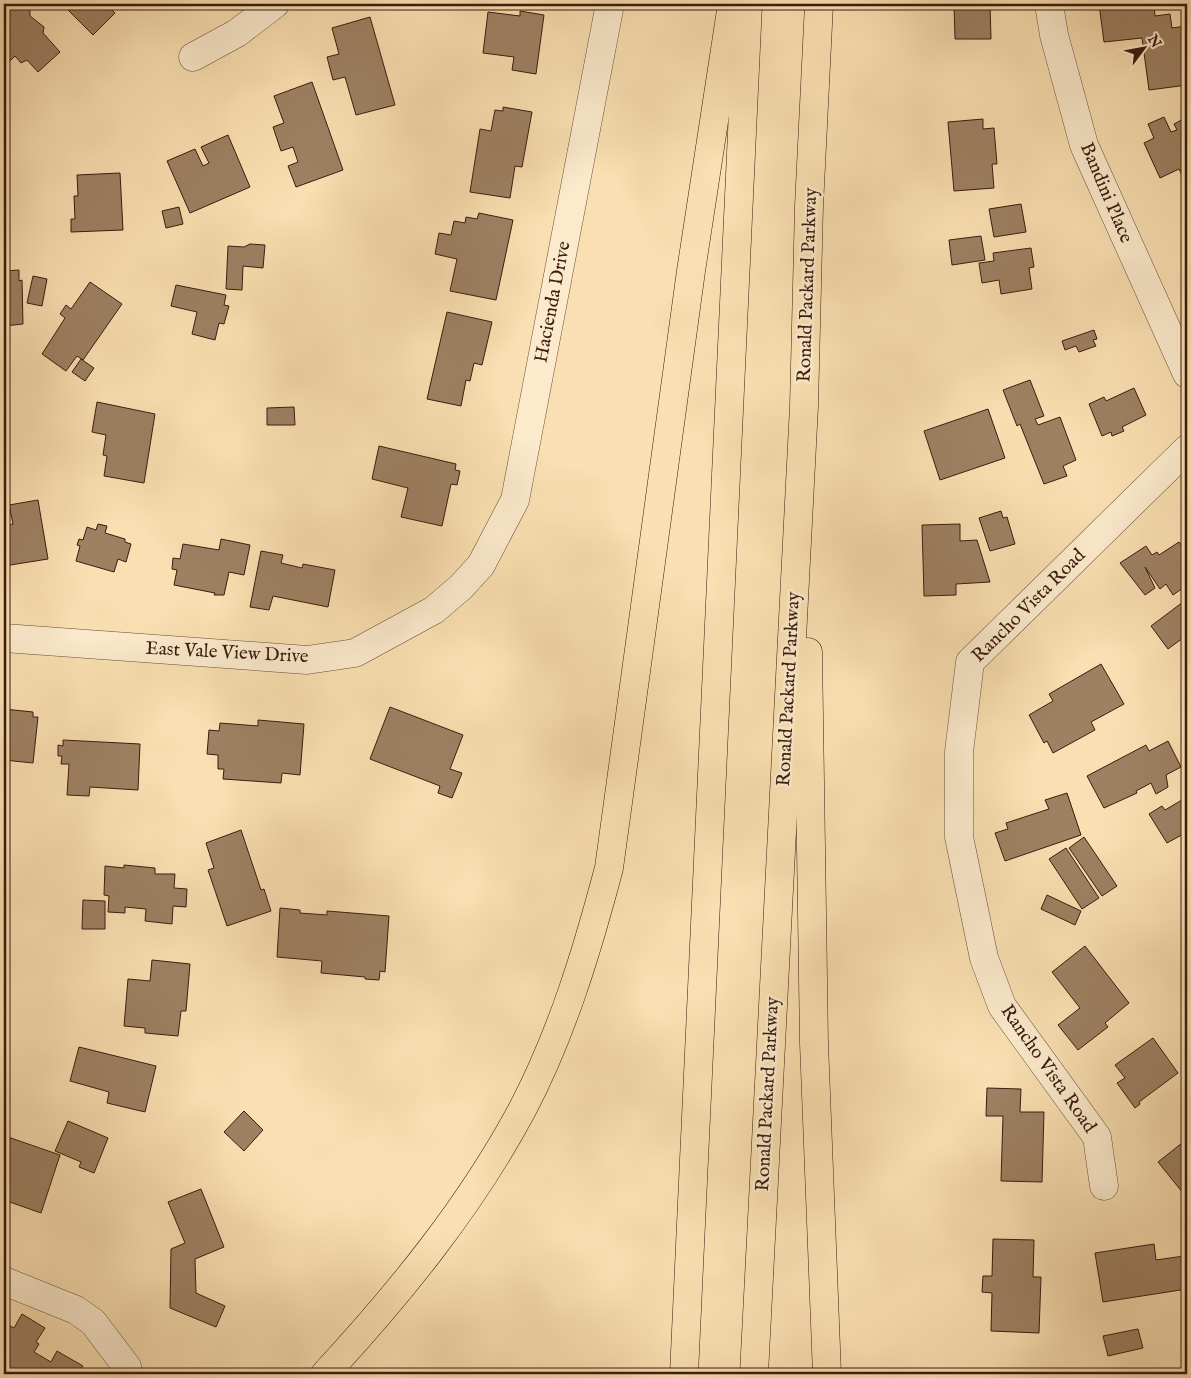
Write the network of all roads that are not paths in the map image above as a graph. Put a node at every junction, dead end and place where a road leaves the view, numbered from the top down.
1 (275, 4) edge
2 (610, 4) edge
3 (732, 4) edge
4 (748, 4) edge
5 (819, 4) edge
6 (1049, 4) edge
7 (193, 57) dead end
8 (1187, 374) edge
9 (804, 406) junction
10 (1187, 449) edge
11 (461, 587) joint
12 (4, 638) edge
13 (1104, 1186) dead end
14 (4, 1281) edge
15 (129, 1374) edge
16 (325, 1374) edge
17 (684, 1374) edge
18 (754, 1374) edge
19 (827, 1374) edge

1 - 7 street
2 - 11 street, Hacienda Drive
3 - 16 highway
4 - 17 highway
5 - 9 highway, Ronald Packard Parkway
6 - 8 street, Bandini Place
9 - 18 highway, Ronald Packard Parkway
9 - 19 highway
10 - 13 street, Rancho Vista Road
11 - 12 street, East Vale View Drive
14 - 15 street

